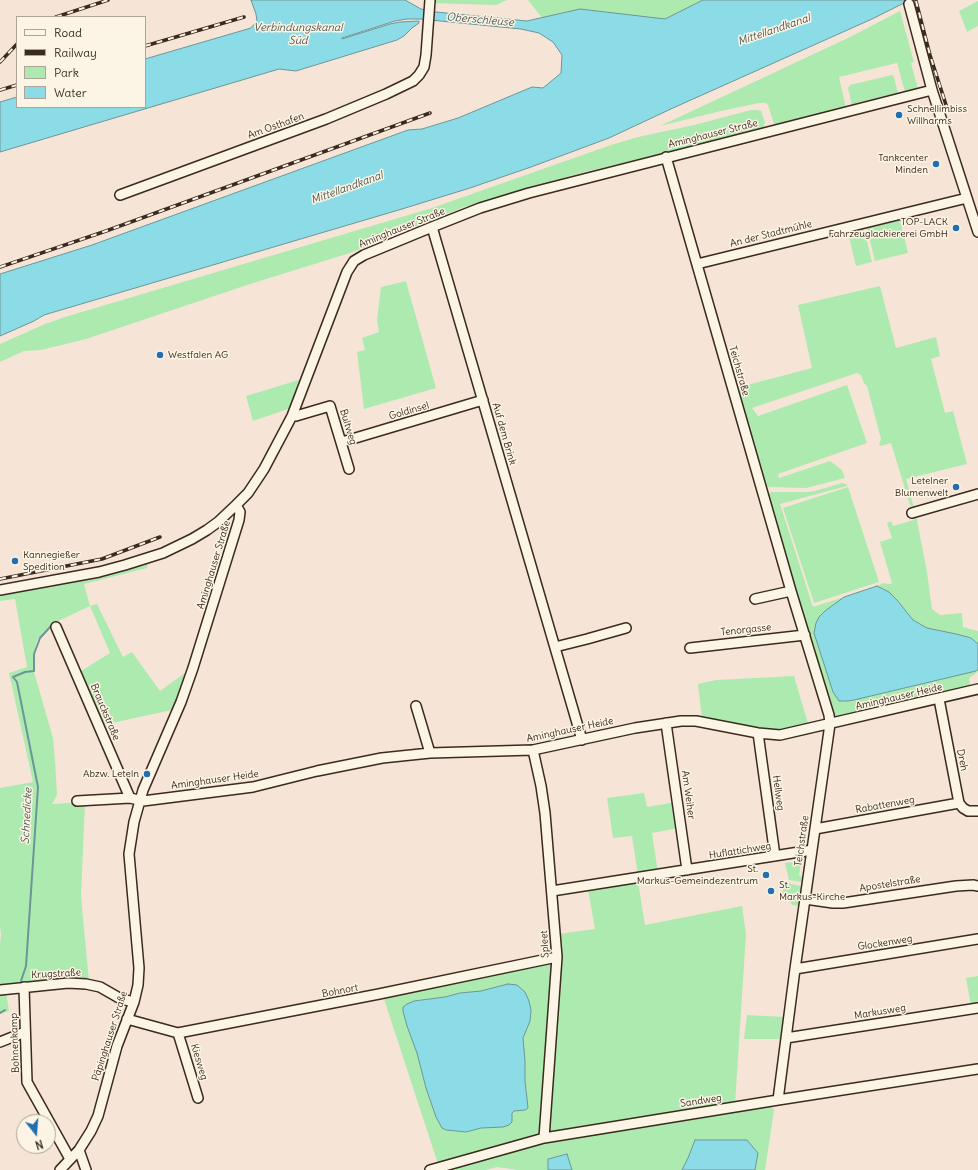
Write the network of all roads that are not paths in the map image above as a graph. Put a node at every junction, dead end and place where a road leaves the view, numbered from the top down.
1 (430, 3) edge
2 (909, 4) dead end
3 (932, 90) junction
4 (666, 157) junction
5 (120, 195) dead end
6 (967, 198) junction
7 (432, 227) junction
8 (978, 232) edge
9 (696, 264) junction
10 (483, 400) junction
11 (292, 416) junction
12 (342, 442) junction
13 (349, 469) dead end
14 (978, 494) edge
15 (236, 505) junction
16 (912, 513) dead end
17 (0, 590) edge
18 (791, 591) junction
19 (755, 599) dead end
20 (56, 627) dead end
21 (626, 628) dead end
22 (805, 635) junction
23 (555, 647) junction
24 (690, 648) dead end
25 (978, 690) edge
26 (940, 699) junction
27 (416, 706) dead end
28 (666, 723) junction
29 (830, 724) junction
30 (758, 732) junction
31 (582, 740) junction
32 (533, 750) junction
33 (430, 754) junction
34 (130, 798) junction
35 (140, 800) junction
36 (77, 801) dead end
37 (959, 803) junction
38 (978, 811) edge
39 (815, 830) junction
40 (812, 850) junction
41 (775, 856) junction
42 (687, 870) junction
43 (978, 886) edge
44 (552, 891) junction
45 (805, 899) junction
46 (978, 939) edge
47 (557, 957) junction
48 (795, 969) junction
49 (24, 987) junction
50 (0, 990) edge
51 (134, 1002) junction
52 (978, 1008) edge
53 (127, 1019) junction
54 (25, 1032) junction
55 (178, 1033) junction
56 (786, 1038) junction
57 (0, 1042) edge
58 (978, 1069) edge
59 (198, 1098) dead end
60 (778, 1100) junction
61 (544, 1138) junction
62 (79, 1150) junction
63 (70, 1159) junction
64 (60, 1170) edge
65 (86, 1170) edge
66 (430, 1170) edge

1 - 5 street, Am Osthafen
2 - 3 street
3 - 4 street, Aminghauser Straße
3 - 6 street
4 - 7 street, Aminghauser Straße
4 - 9 street, Teichstraße
6 - 8 street
6 - 9 street, An der Stadtmühle
7 - 10 street, Auf dem Brink
7 - 11 street, Aminghauser Straße
9 - 18 street, Teichstraße
10 - 12 street, Goldinsel
10 - 23 street, Auf dem Brink
11 - 12 street, Bultweg
11 - 15 street, Aminghauser Straße
12 - 13 street, Bultweg
14 - 16 street
15 - 17 street
15 - 35 street, Aminghauser Straße
18 - 19 street
18 - 22 street, Teichstraße
20 - 34 street, Brauckstraße
21 - 23 street
22 - 24 street, Tenorgasse
22 - 29 street, Teichstraße
23 - 31 street, Auf dem Brink
25 - 26 street, Aminghauser Heide
26 - 29 street, Aminghauser Heide
26 - 37 street, Dreh
27 - 33 street
28 - 30 street, Aminghauser Heide
28 - 31 street, Aminghauser Heide
28 - 42 street, Am Weiher
29 - 30 street, Aminghauser Heide
29 - 39 street, Teichstraße
30 - 41 street, Hellweg
31 - 32 street, Aminghauser Heide
32 - 33 street, Aminghauser Heide
32 - 44 street, Spleet
33 - 35 street, Aminghauser Heide
34 - 35 street
34 - 36 street
35 - 51 street, Päpinghauser Straße
37 - 38 street
37 - 39 street, Rabattenweg
39 - 40 street, Teichstraße
40 - 41 street, Huflattichweg
40 - 45 street, Teichstraße
41 - 42 street, Huflattichweg
42 - 44 street, Huflattichweg
43 - 45 street, Apostelstraße
44 - 47 street, Spleet
45 - 48 street, Teichstraße
46 - 48 street, Glockenweg
47 - 55 street, Bohnort
47 - 61 street, Spleet
48 - 56 street, Teichstraße
49 - 50 street, Krugstraße
49 - 51 street, Krugstraße
49 - 54 street, Bohnenkamp
51 - 53 street, Päpinghauser Straße
52 - 56 street, Markusweg
53 - 55 street, Bohnort
53 - 62 street, Päpinghauser Straße
54 - 57 street
54 - 63 street, Bohnenkamp
55 - 59 street, Kiesweg
56 - 60 street, Teichstraße
58 - 60 street, Sandweg
60 - 61 street, Sandweg
61 - 66 street, Sandweg
62 - 63 street, Päpinghauser Straße
62 - 65 street
63 - 64 street, Päpinghauser Straße

